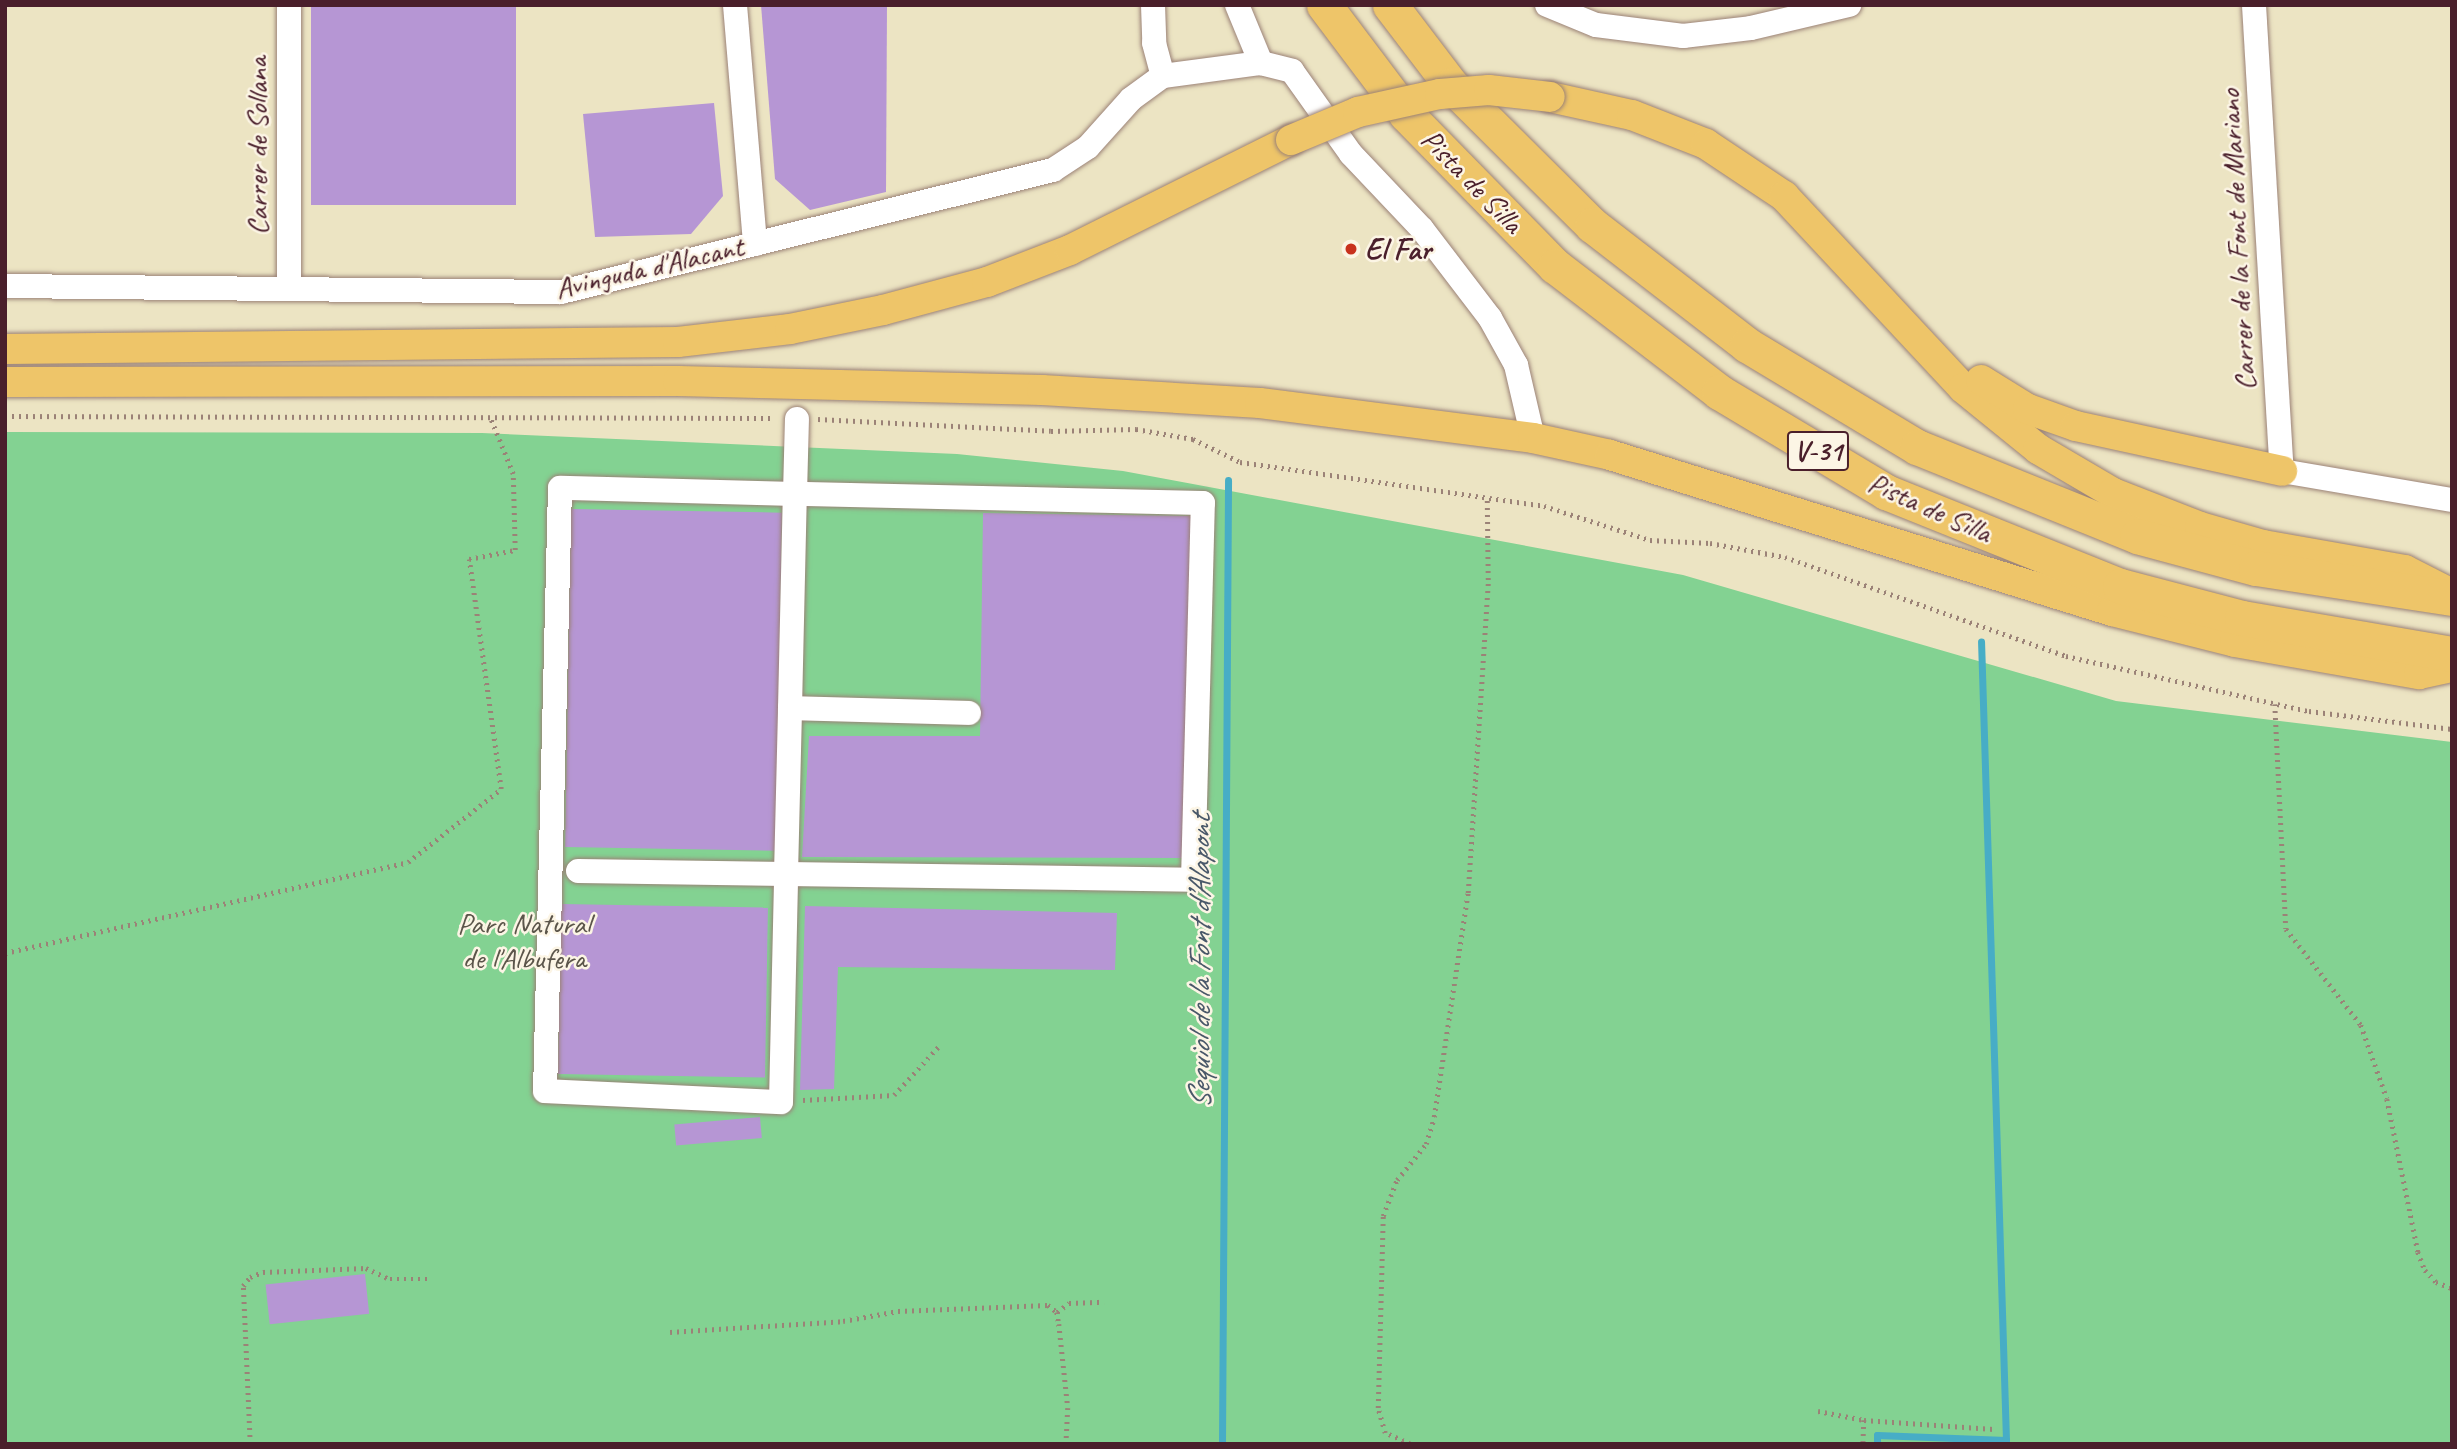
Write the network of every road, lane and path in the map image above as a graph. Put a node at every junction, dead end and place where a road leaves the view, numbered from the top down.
1 (289, 5) edge
2 (735, 5) edge
3 (1153, 5) edge
4 (1237, 5) edge
5 (1324, 5) edge
6 (1390, 5) edge
7 (1849, 5) edge
8 (2254, 5) edge
9 (1550, 6) edge
10 (1261, 63) junction
11 (1163, 76) junction
12 (755, 244) junction
13 (5, 286) edge
14 (289, 287) junction
15 (1896, 312) junction
16 (5, 349) edge
17 (5, 382) edge
18 (5, 416) edge
19 (489, 417) junction
20 (797, 419) junction
21 (1533, 438) junction
22 (2281, 471) junction
23 (795, 494) junction
24 (1487, 499) junction
25 (2452, 500) edge
26 (2452, 596) edge
27 (2452, 654) edge
28 (2452, 667) edge
29 (2275, 704) junction
30 (790, 708) junction
31 (970, 713) dead end
32 (2452, 729) edge
33 (579, 870) dead end
34 (786, 874) junction
35 (5, 953) edge
36 (939, 1046) dead end
37 (781, 1102) junction
38 (430, 1279) dead end
39 (2452, 1288) edge
40 (1104, 1302) dead end
41 (1057, 1312) junction
42 (670, 1332) dead end
43 (1818, 1411) dead end
44 (1864, 1420) junction
45 (1994, 1429) dead end
46 (250, 1444) edge
47 (1066, 1444) edge
48 (1410, 1444) edge
49 (1863, 1444) edge

1 - 14 street, Carrer de Sollana
2 - 12 street
3 - 11 street
4 - 10 street
5 - 27 highway, Pista de Silla / V-31
6 - 26 highway, Pista de Silla / V-31
7 - 9 street
8 - 22 street, Carrer de la Font de Mariano
10 - 11 street
10 - 21 street
11 - 12 street, Avinguda d'Alacant
12 - 14 street, Avinguda d'Alacant
13 - 14 street, Avinguda d'Alacant
15 - 16 main road, Avinguda d'Alacant, bridge
15 - 22 main road
15 - 26 main road
17 - 21 main road
18 - 19 path
19 - 20 path
19 - 35 path
20 - 23 street
20 - 24 path
21 - 28 main road
22 - 25 street
23 - 30 street
23 - 34 street
23 - 37 street
24 - 29 path
24 - 48 path
29 - 32 path
29 - 39 path
30 - 31 street
30 - 34 street
33 - 34 street
34 - 37 street
36 - 37 path
38 - 46 path
40 - 41 path
41 - 42 path
41 - 47 path
43 - 44 path
44 - 45 path
44 - 49 path

